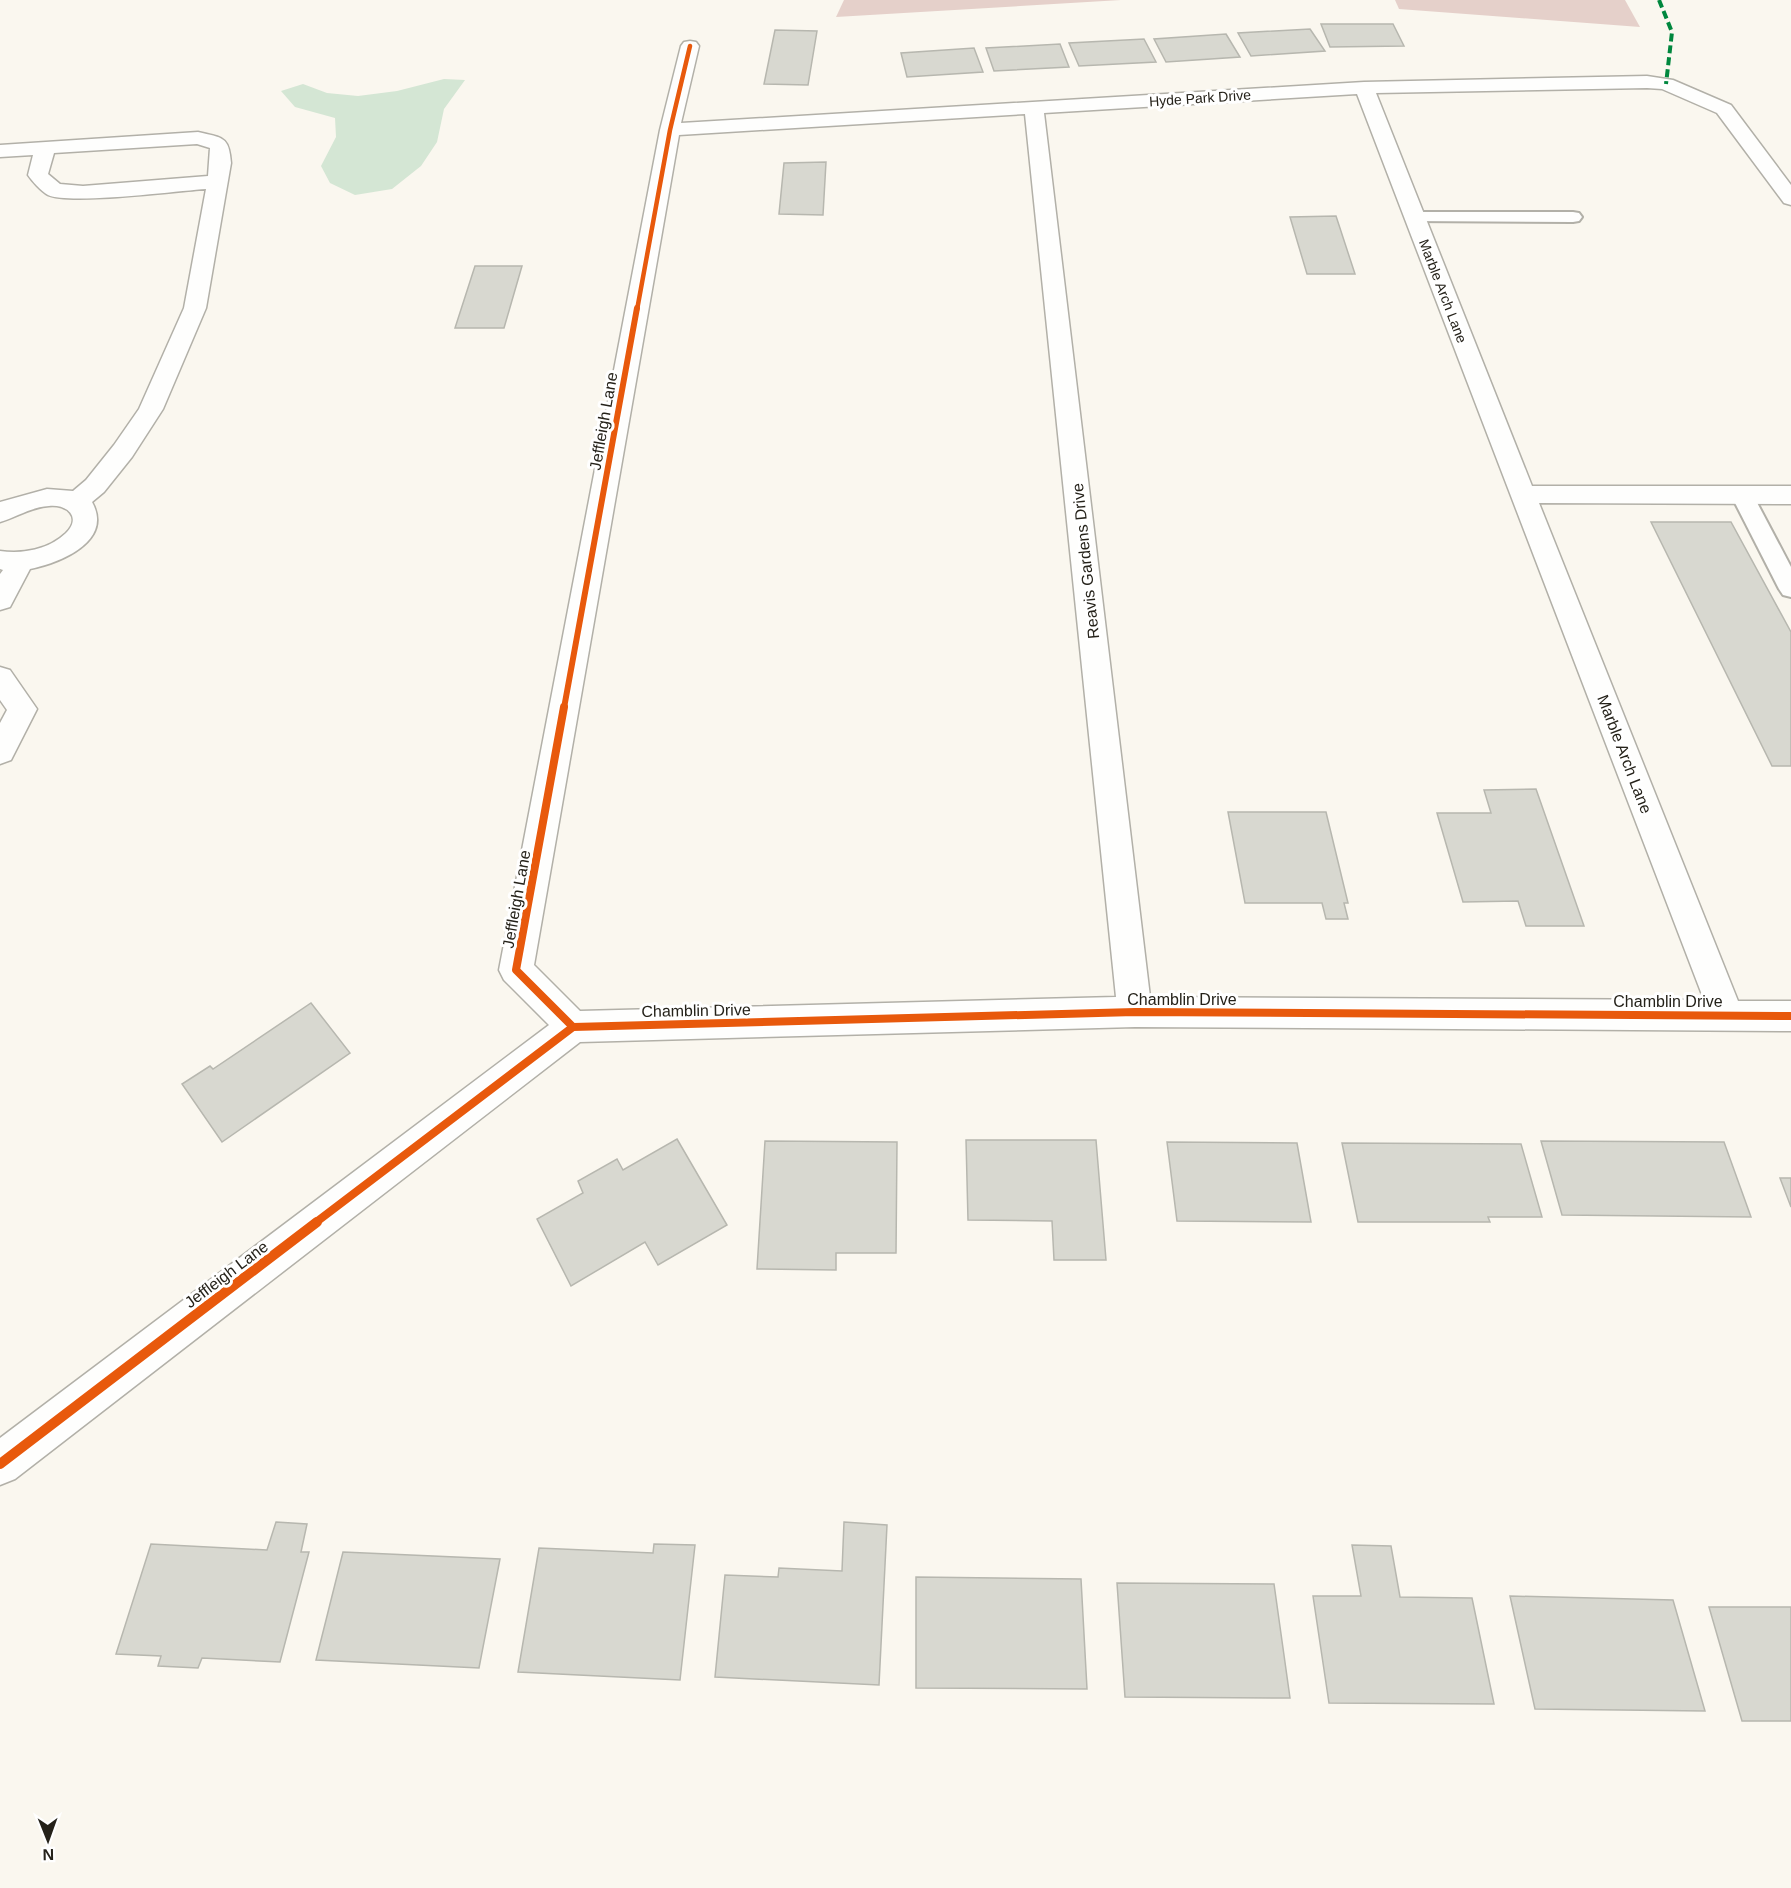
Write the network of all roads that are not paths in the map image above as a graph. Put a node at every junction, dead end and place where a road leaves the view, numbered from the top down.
1 (690, 46) dead end
2 (1364, 88) junction
3 (1034, 109) junction
4 (670, 130) junction
5 (45, 148) junction
6 (0, 151) edge
7 (216, 182) junction
8 (1791, 199) edge
9 (1414, 217) junction
10 (1574, 217) dead end
11 (1522, 494) junction
12 (1742, 495) junction
13 (1791, 495) edge
14 (75, 503) junction
15 (0, 513) edge
16 (10, 561) edge
17 (1791, 589) edge
18 (0, 600) edge
19 (0, 678) edge
20 (0, 752) edge
21 (1135, 1012) junction
22 (1727, 1015) junction
23 (1791, 1016) edge
24 (573, 1027) junction
25 (0, 1464) edge

1 - 4 street, Jeffleigh Lane
2 - 3 street, Hyde Park Drive
2 - 8 street, Hyde Park Drive
2 - 9 street, Marble Arch Lane
3 - 4 street, Hyde Park Drive
3 - 21 street, Reavis Gardens Drive
4 - 24 street, Jeffleigh Lane
5 - 6 street
5 - 7 street
5 - 7 street
7 - 14 street
9 - 10 lane
9 - 11 street, Marble Arch Lane
11 - 12 street
11 - 22 street, Marble Arch Lane
12 - 13 street
12 - 17 lane
14 - 15 street
14 - 16 street
16 - 18 street
19 - 20 street
21 - 22 street, Chamblin Drive
21 - 24 street, Chamblin Drive
22 - 23 street, Chamblin Drive
24 - 25 street, Jeffleigh Lane

